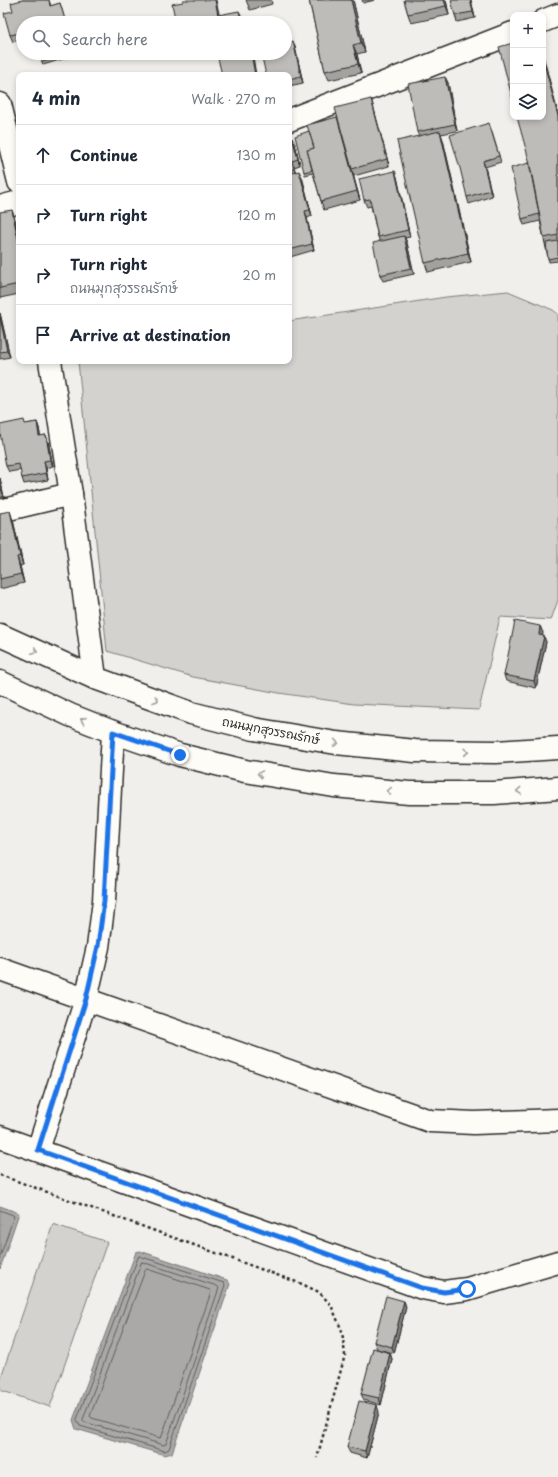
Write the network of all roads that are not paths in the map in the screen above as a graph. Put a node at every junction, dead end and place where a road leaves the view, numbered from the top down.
1 (558, 15) edge
2 (546, 20) edge
3 (510, 34) edge
4 (0, 104) edge
5 (292, 119) edge
6 (16, 170) edge
7 (16, 203) edge
8 (0, 207) edge
9 (50, 364) edge
10 (72, 494) junction
11 (0, 512) edge
12 (0, 635) edge
13 (95, 678) junction
14 (0, 682) edge
15 (113, 732) junction
16 (558, 748) edge
17 (558, 788) edge
18 (0, 969) edge
19 (86, 999) junction
20 (558, 1120) edge
21 (0, 1137) edge
22 (38, 1150) junction
23 (558, 1262) edge

1 - 2 street
3 - 5 street
4 - 6 street
7 - 8 street
9 - 10 street
10 - 11 street
10 - 13 street
12 -> 13 street, ถนนมุกสุวรรณรักษ์
13 -> 16 street, ถนนมุกสุวรรณรักษ์
15 -> 14 street
17 -> 15 street
15 - 19 street
18 - 19 street
19 - 20 street
19 - 22 street
21 - 22 street
22 - 23 street

